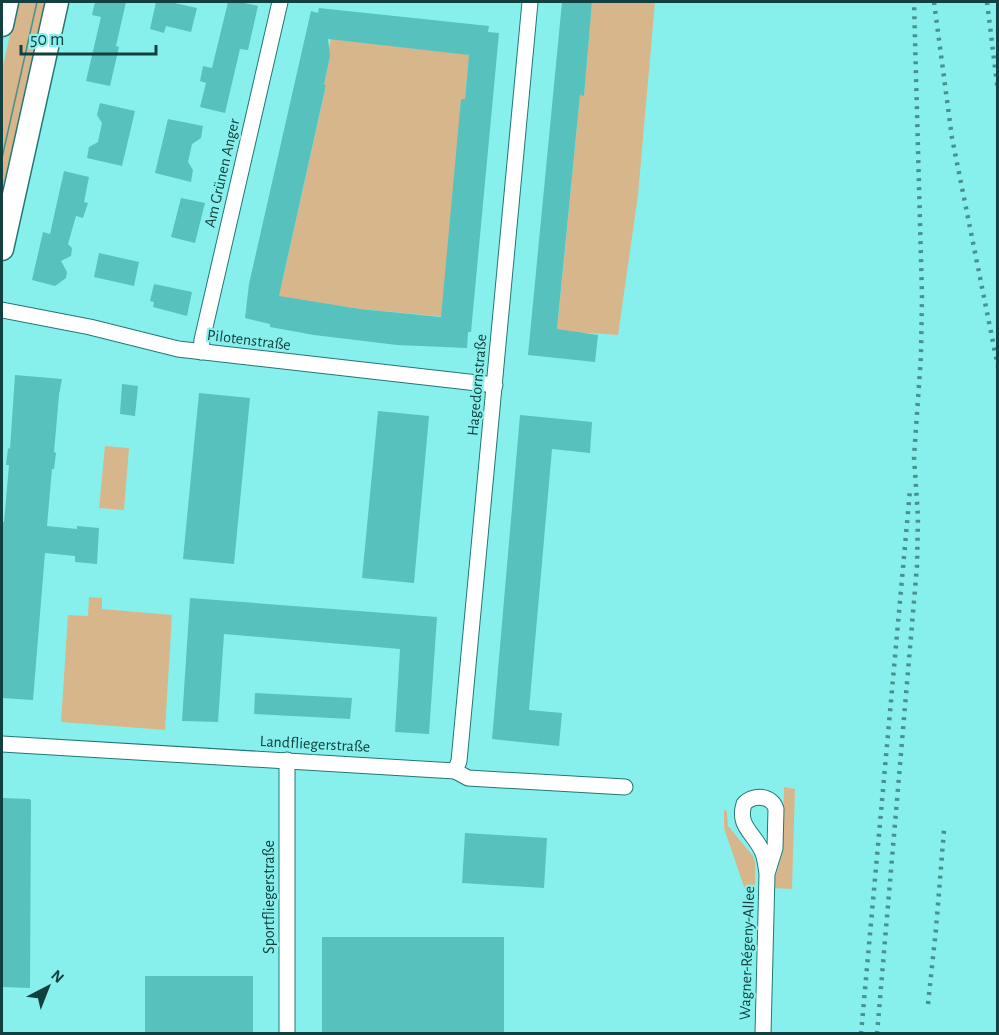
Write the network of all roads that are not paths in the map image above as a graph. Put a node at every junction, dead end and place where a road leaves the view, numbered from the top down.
1 (7, 2) edge
2 (57, 2) edge
3 (280, 2) edge
4 (530, 2) edge
5 (2, 25) edge
6 (2, 249) edge
7 (2, 310) edge
8 (201, 352) junction
9 (495, 385) junction
10 (2, 744) edge
11 (287, 760) junction
12 (455, 771) junction
13 (625, 786) dead end
14 (767, 874) dead end
15 (287, 1034) edge
16 (763, 1034) edge

1 - 5 main road
2 - 6 main road
3 - 8 street, Am Grünen Anger
4 - 9 street, Hagedornstraße
7 - 8 street, Pilotenstraße
8 - 9 street, Pilotenstraße
9 - 12 street, Hagedornstraße
10 - 11 street, Landfliegerstraße
11 - 12 street, Landfliegerstraße
11 - 15 street, Sportfliegerstraße
12 - 13 street, Landfliegerstraße
14 - 16 street, Wagner-Régeny-Allee

